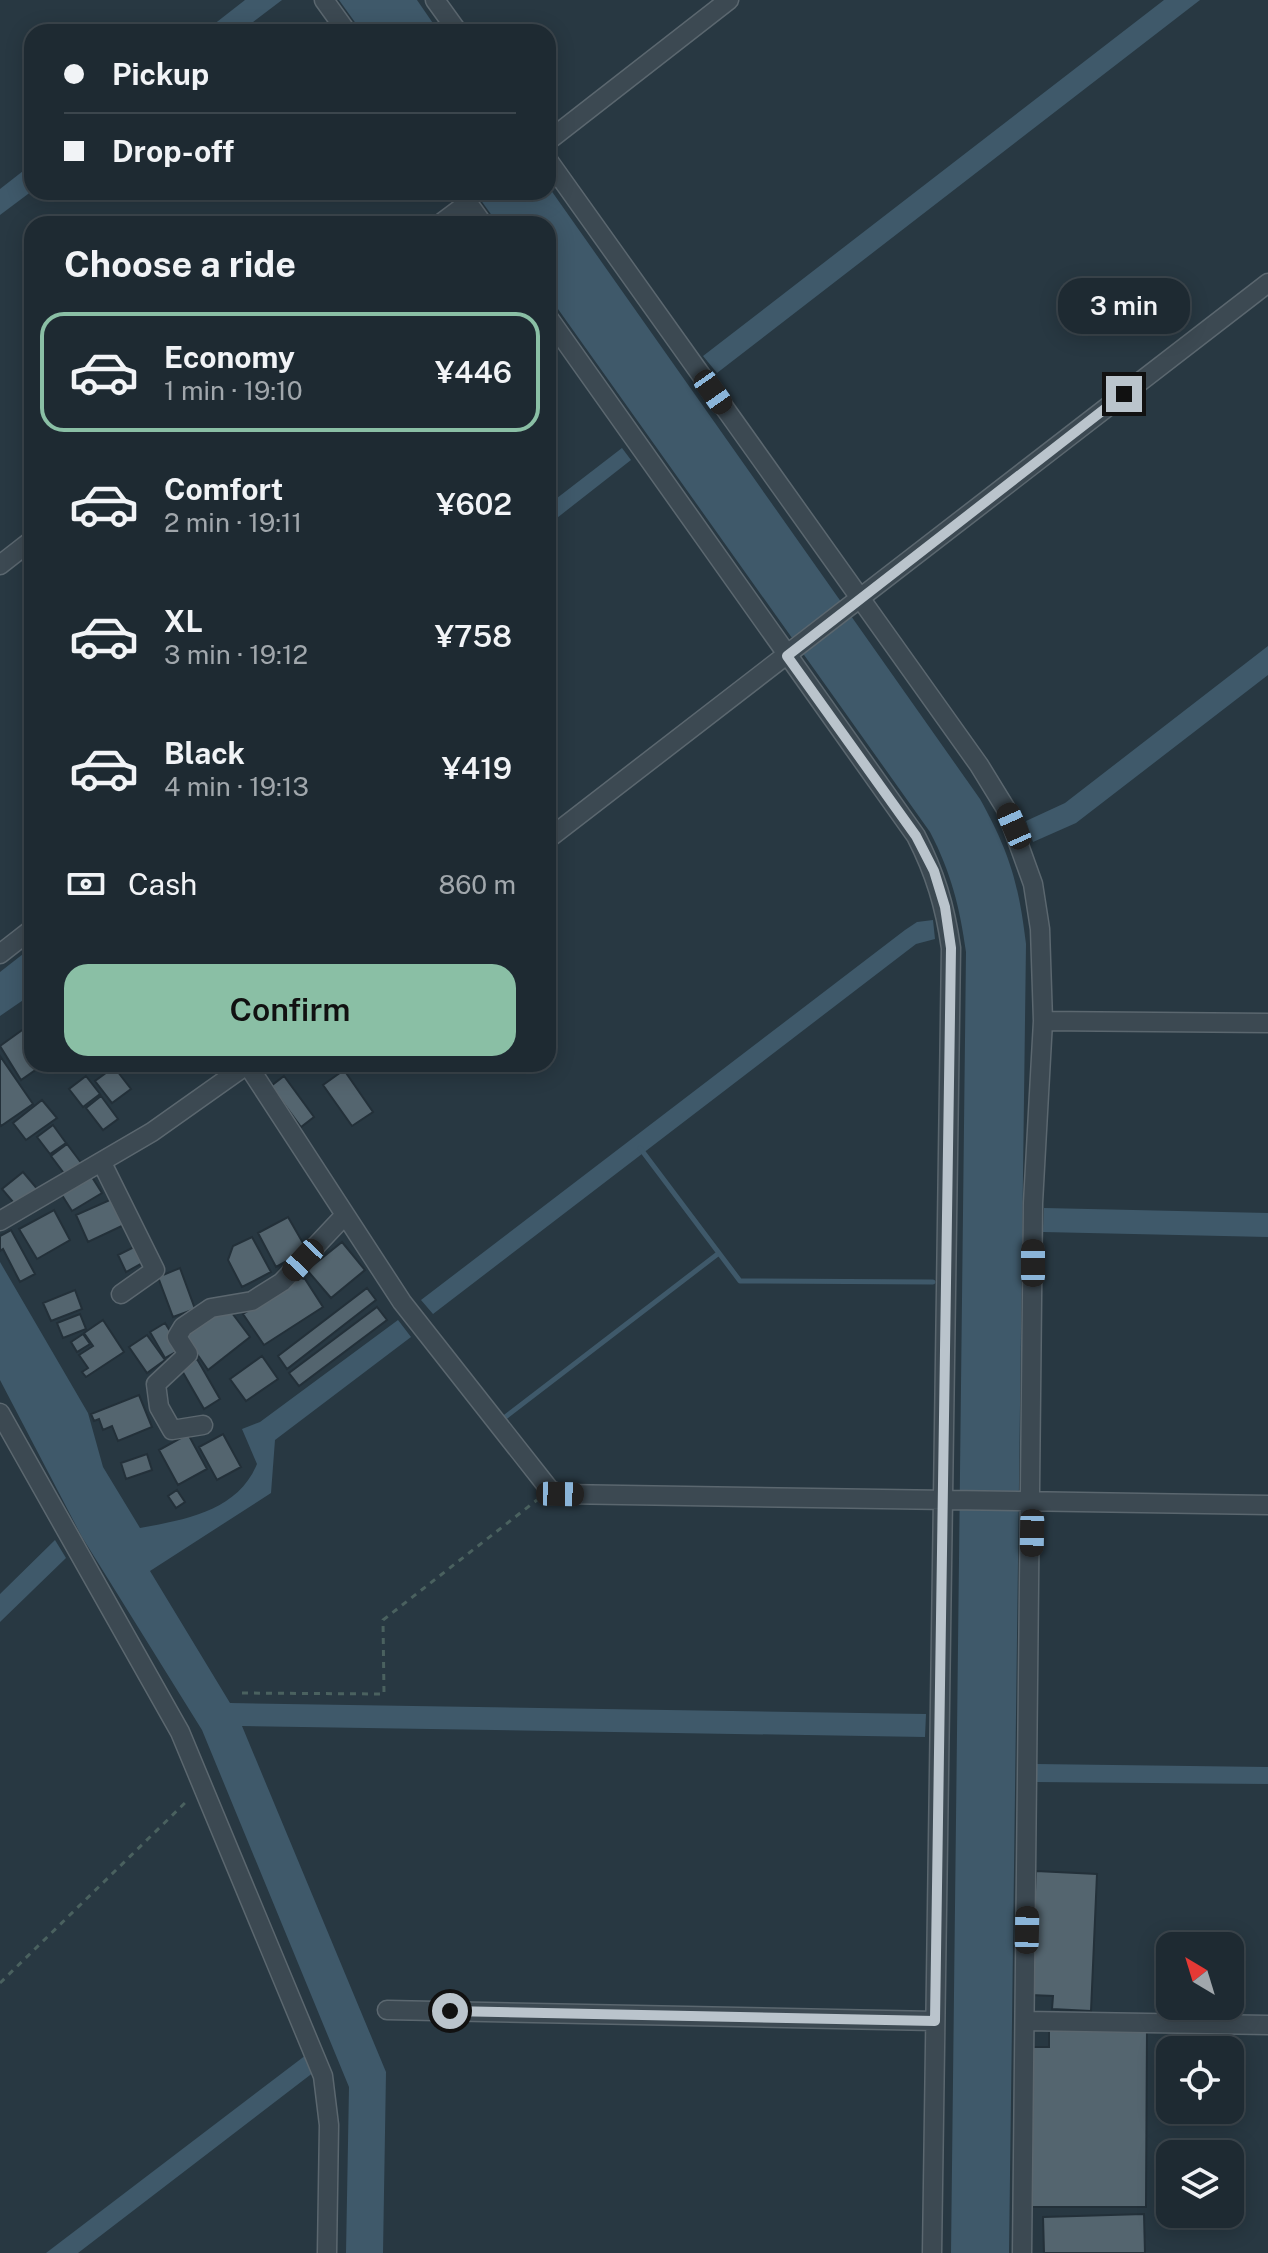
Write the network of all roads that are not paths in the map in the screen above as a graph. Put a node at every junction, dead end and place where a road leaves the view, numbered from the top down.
1 (324, 0) edge
2 (435, 0) edge
3 (729, 0) edge
4 (341, 24) edge
5 (452, 24) edge
6 (556, 135) edge
7 (556, 172) edge
8 (461, 200) edge
9 (447, 216) edge
10 (1268, 283) edge
11 (556, 328) edge
12 (24, 546) edge
13 (0, 565) edge
14 (854, 603) junction
15 (790, 652) junction
16 (556, 833) edge
17 (24, 935) edge
18 (0, 954) edge
19 (1043, 1021) junction
20 (1268, 1023) edge
21 (236, 1072) edge
22 (253, 1072) edge
23 (102, 1163) junction
24 (345, 1215) junction
25 (0, 1221) edge
26 (121, 1294) dead end
27 (0, 1413) edge
28 (203, 1425) dead end
29 (947, 1501) junction
30 (1028, 1502) junction
31 (1268, 1505) edge
32 (387, 2010) dead end
33 (935, 2021) junction
34 (1026, 2021) junction
35 (1268, 2025) edge
36 (327, 2253) edge
37 (932, 2253) edge
38 (1022, 2253) edge

1 - 4 street
2 - 5 street
3 - 6 street
7 - 14 street
8 - 9 street
10 - 14 street
11 - 15 street
12 - 13 street
14 - 15 street
14 - 19 street
15 - 16 street
15 - 29 street
17 - 18 street
19 - 20 street
19 - 30 street
21 - 23 street
22 - 24 street
23 - 25 street
23 - 26 street
24 - 28 street
24 - 29 street
27 - 36 street
29 - 30 street
29 - 33 street
30 - 31 street
30 - 34 street
32 - 33 street
33 - 37 street
34 - 35 street
34 - 38 street

